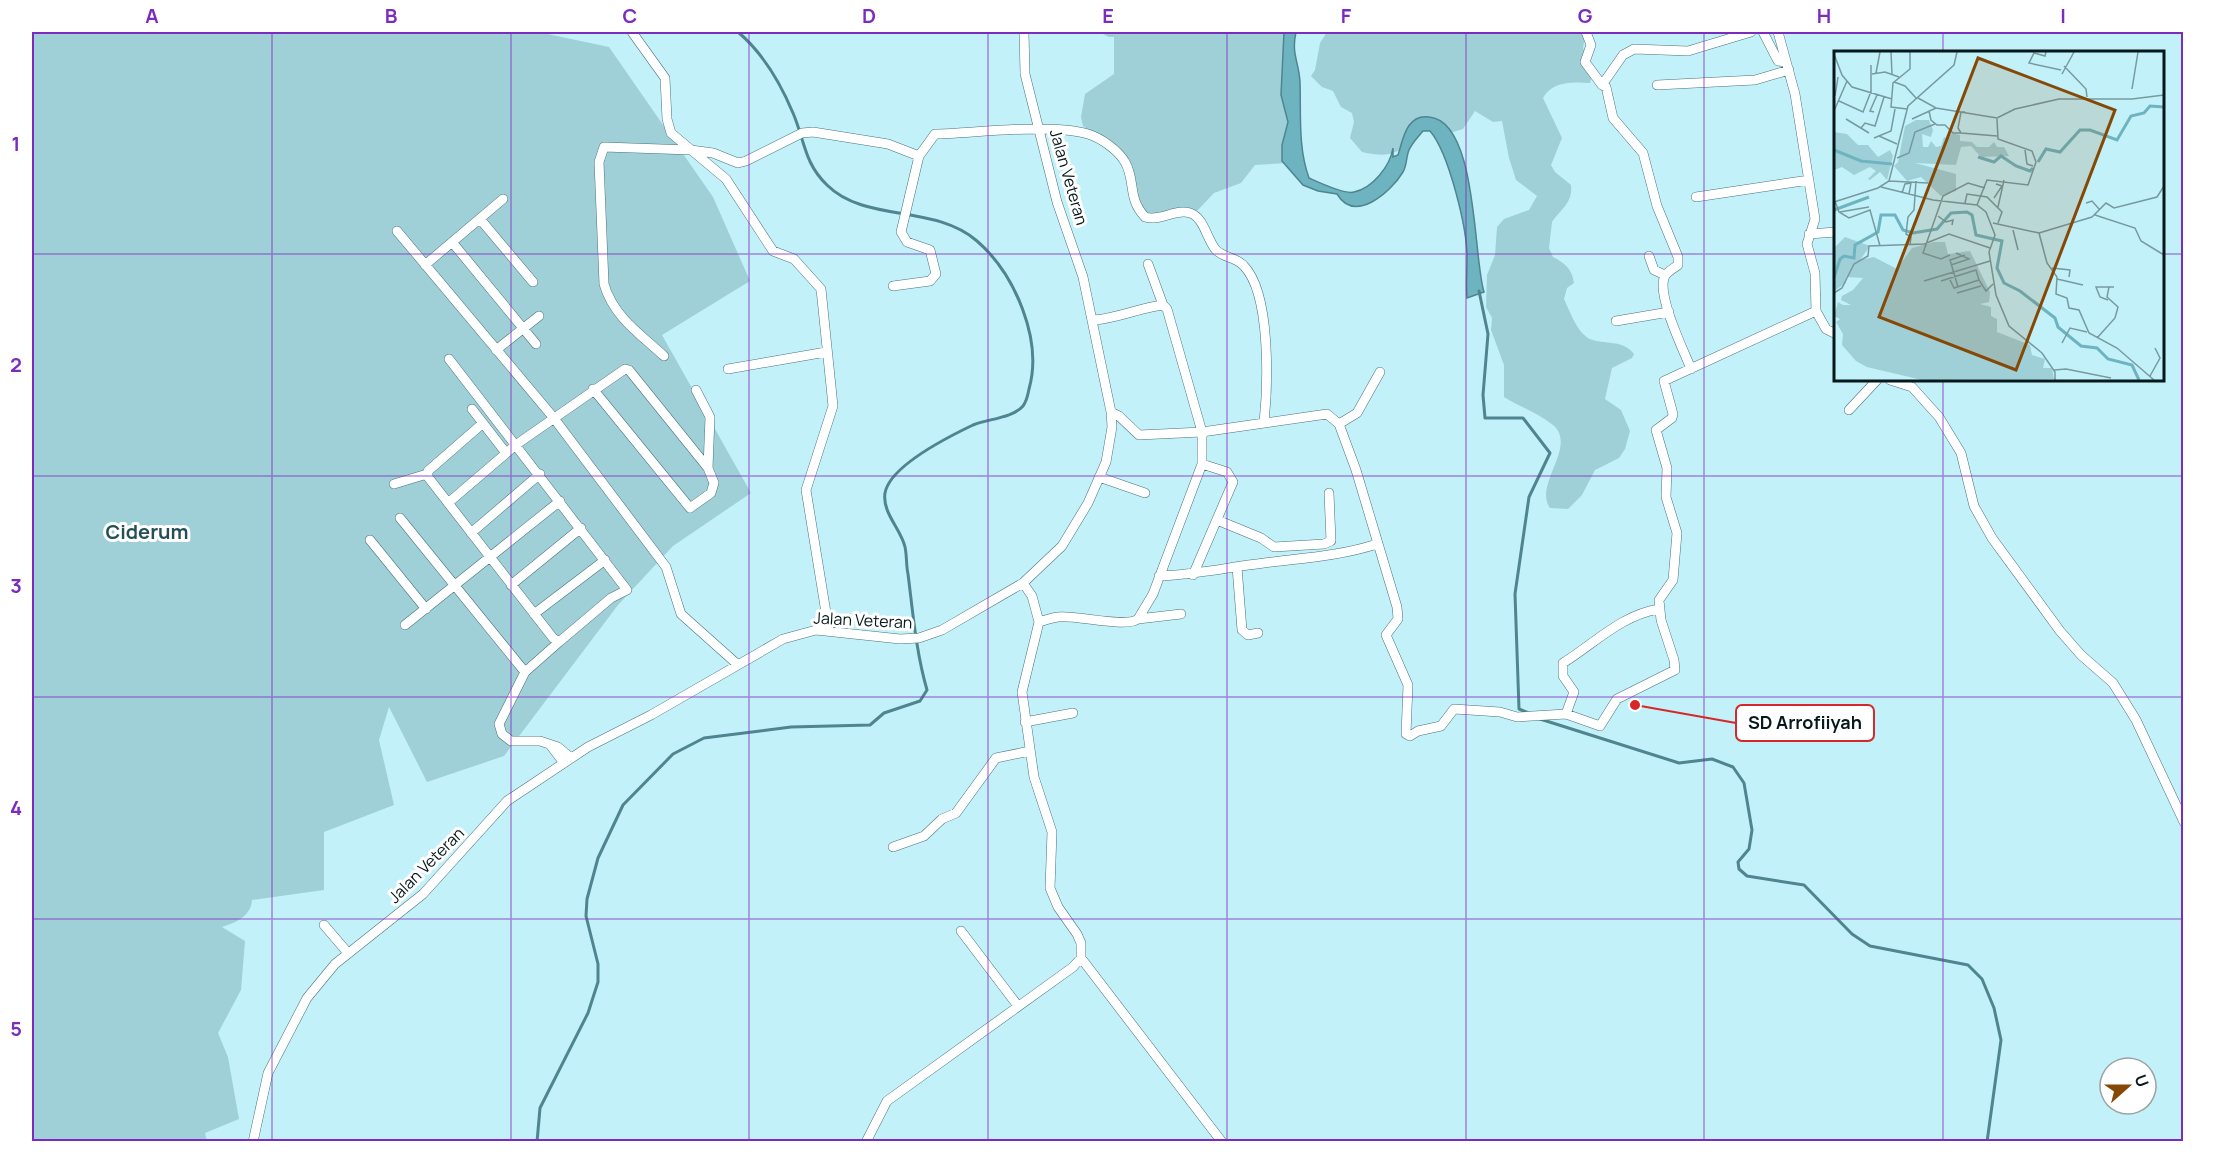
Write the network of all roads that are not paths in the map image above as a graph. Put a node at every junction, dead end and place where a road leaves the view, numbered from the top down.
1 (632, 32) edge
2 (1024, 32) edge
3 (1586, 32) edge
4 (1751, 32) edge
5 (1763, 32) edge
6 (1778, 32) edge
7 (1788, 66) junction
8 (1602, 85) junction
9 (1657, 85) dead end
10 (1040, 129) junction
11 (691, 150) junction
12 (920, 156) junction
13 (1809, 180) junction
14 (1696, 197) dead end
15 (503, 199) dead end
16 (480, 219) junction
17 (397, 231) dead end
18 (1834, 232) edge
19 (1809, 234) junction
20 (453, 242) junction
21 (1649, 256) dead end
22 (1148, 264) dead end
23 (425, 265) junction
24 (1665, 275) junction
25 (533, 282) dead end
26 (893, 286) dead end
27 (1162, 305) junction
28 (1816, 311) junction
29 (1669, 312) junction
30 (539, 316) dead end
31 (1094, 320) junction
32 (1616, 321) dead end
33 (524, 328) junction
34 (1834, 333) edge
35 (536, 344) dead end
36 (496, 350) junction
37 (826, 352) junction
38 (664, 356) dead end
39 (449, 359) dead end
40 (728, 369) dead end
41 (1691, 369) junction
42 (1380, 372) dead end
43 (1875, 381) edge
44 (1893, 381) edge
45 (593, 389) junction
46 (696, 390) dead end
47 (472, 409) dead end
48 (1849, 410) dead end
49 (1111, 412) junction
50 (554, 417) junction
51 (1264, 423) junction
52 (482, 424) junction
53 (1339, 424) junction
54 (1202, 432) junction
55 (517, 444) junction
56 (506, 453) junction
57 (1202, 464) junction
58 (708, 468) junction
59 (427, 474) junction
60 (540, 474) junction
61 (1099, 477) junction
62 (394, 484) dead end
63 (1145, 493) dead end
64 (1329, 493) dead end
65 (560, 501) junction
66 (448, 503) junction
67 (399, 518) dead end
68 (1217, 520) junction
69 (581, 528) junction
70 (471, 533) junction
71 (370, 540) dead end
72 (1377, 544) junction
73 (491, 558) junction
74 (605, 560) junction
75 (1237, 567) junction
76 (1193, 575) junction
77 (1159, 576) junction
78 (1023, 583) junction
79 (511, 585) junction
80 (455, 586) junction
81 (426, 609) junction
82 (1659, 609) junction
83 (534, 614) junction
84 (1181, 614) dead end
85 (1138, 619) junction
86 (1039, 622) junction
87 (405, 625) dead end
88 (829, 631) junction
89 (1257, 633) dead end
90 (559, 642) junction
91 (737, 664) junction
92 (525, 672) junction
93 (1073, 713) dead end
94 (1566, 714) junction
95 (1025, 722) junction
96 (1030, 751) junction
97 (567, 760) junction
98 (2184, 822) edge
99 (893, 847) dead end
100 (324, 925) dead end
101 (961, 931) dead end
102 (348, 953) junction
103 (1081, 958) junction
104 (1018, 1006) junction
105 (254, 1142) edge
106 (866, 1142) edge
107 (1222, 1142) edge

1 - 11 street
2 - 10 street, Jalan Veteran
3 - 8 street
4 - 8 street
5 - 7 street
6 - 7 street
7 - 9 street
7 - 13 street
8 - 24 street
10 - 12 street
10 - 31 street, Jalan Veteran
10 - 51 street
11 - 12 street
11 - 37 street
11 - 38 street
12 - 26 street
13 - 14 street
13 - 19 street
15 - 16 street
16 - 20 street
16 - 25 street
17 - 23 street
18 - 19 street
19 - 28 street
20 - 23 street
20 - 33 street
21 - 24 street
22 - 27 street
23 - 36 street
24 - 29 street
27 - 31 street
27 - 54 street
28 - 34 street
28 - 41 street
29 - 32 street
29 - 41 street
30 - 33 street
31 - 49 street, Jalan Veteran
33 - 35 street
33 - 36 street
36 - 50 street
37 - 40 street
37 - 88 street
39 - 55 street
41 - 82 street
42 - 53 street
43 - 48 street
44 - 98 street
45 - 50 street
45 - 58 street
45 - 58 street
46 - 58 street
47 - 52 street
49 - 54 street
49 - 61 street, Jalan Veteran
50 - 55 street
50 - 91 street
51 - 53 street
51 - 54 street
52 - 56 street
52 - 59 street
53 - 72 street
54 - 57 street
55 - 56 street
55 - 60 street
56 - 66 street
57 - 68 street
57 - 77 street
59 - 62 street
59 - 66 street
60 - 65 street
60 - 70 street
61 - 63 street
61 - 78 street, Jalan Veteran
64 - 68 street
65 - 69 street
65 - 73 street
66 - 70 street
67 - 80 street
68 - 76 street
69 - 74 street
69 - 79 street
70 - 73 street
71 - 81 street
72 - 75 street
72 - 94 street
73 - 79 street
73 - 80 street
74 - 83 street
74 - 90 street
75 - 76 street
75 - 89 street
76 - 77 street
77 - 85 street
78 - 86 street
78 - 88 street, Jalan Veteran
79 - 83 street
80 - 81 street
80 - 92 street
81 - 87 street
82 - 94 street
82 - 94 street
83 - 90 street
84 - 85 street
85 - 86 street
86 - 95 street
88 - 91 street, Jalan Veteran
90 - 92 street
91 - 97 street, Jalan Veteran
92 - 97 street
93 - 95 street
95 - 96 street
96 - 99 street
96 - 103 street
97 - 102 street, Jalan Veteran
100 - 102 street
101 - 104 street
102 - 105 street, Jalan Veteran
103 - 104 street
103 - 107 street
104 - 106 street

